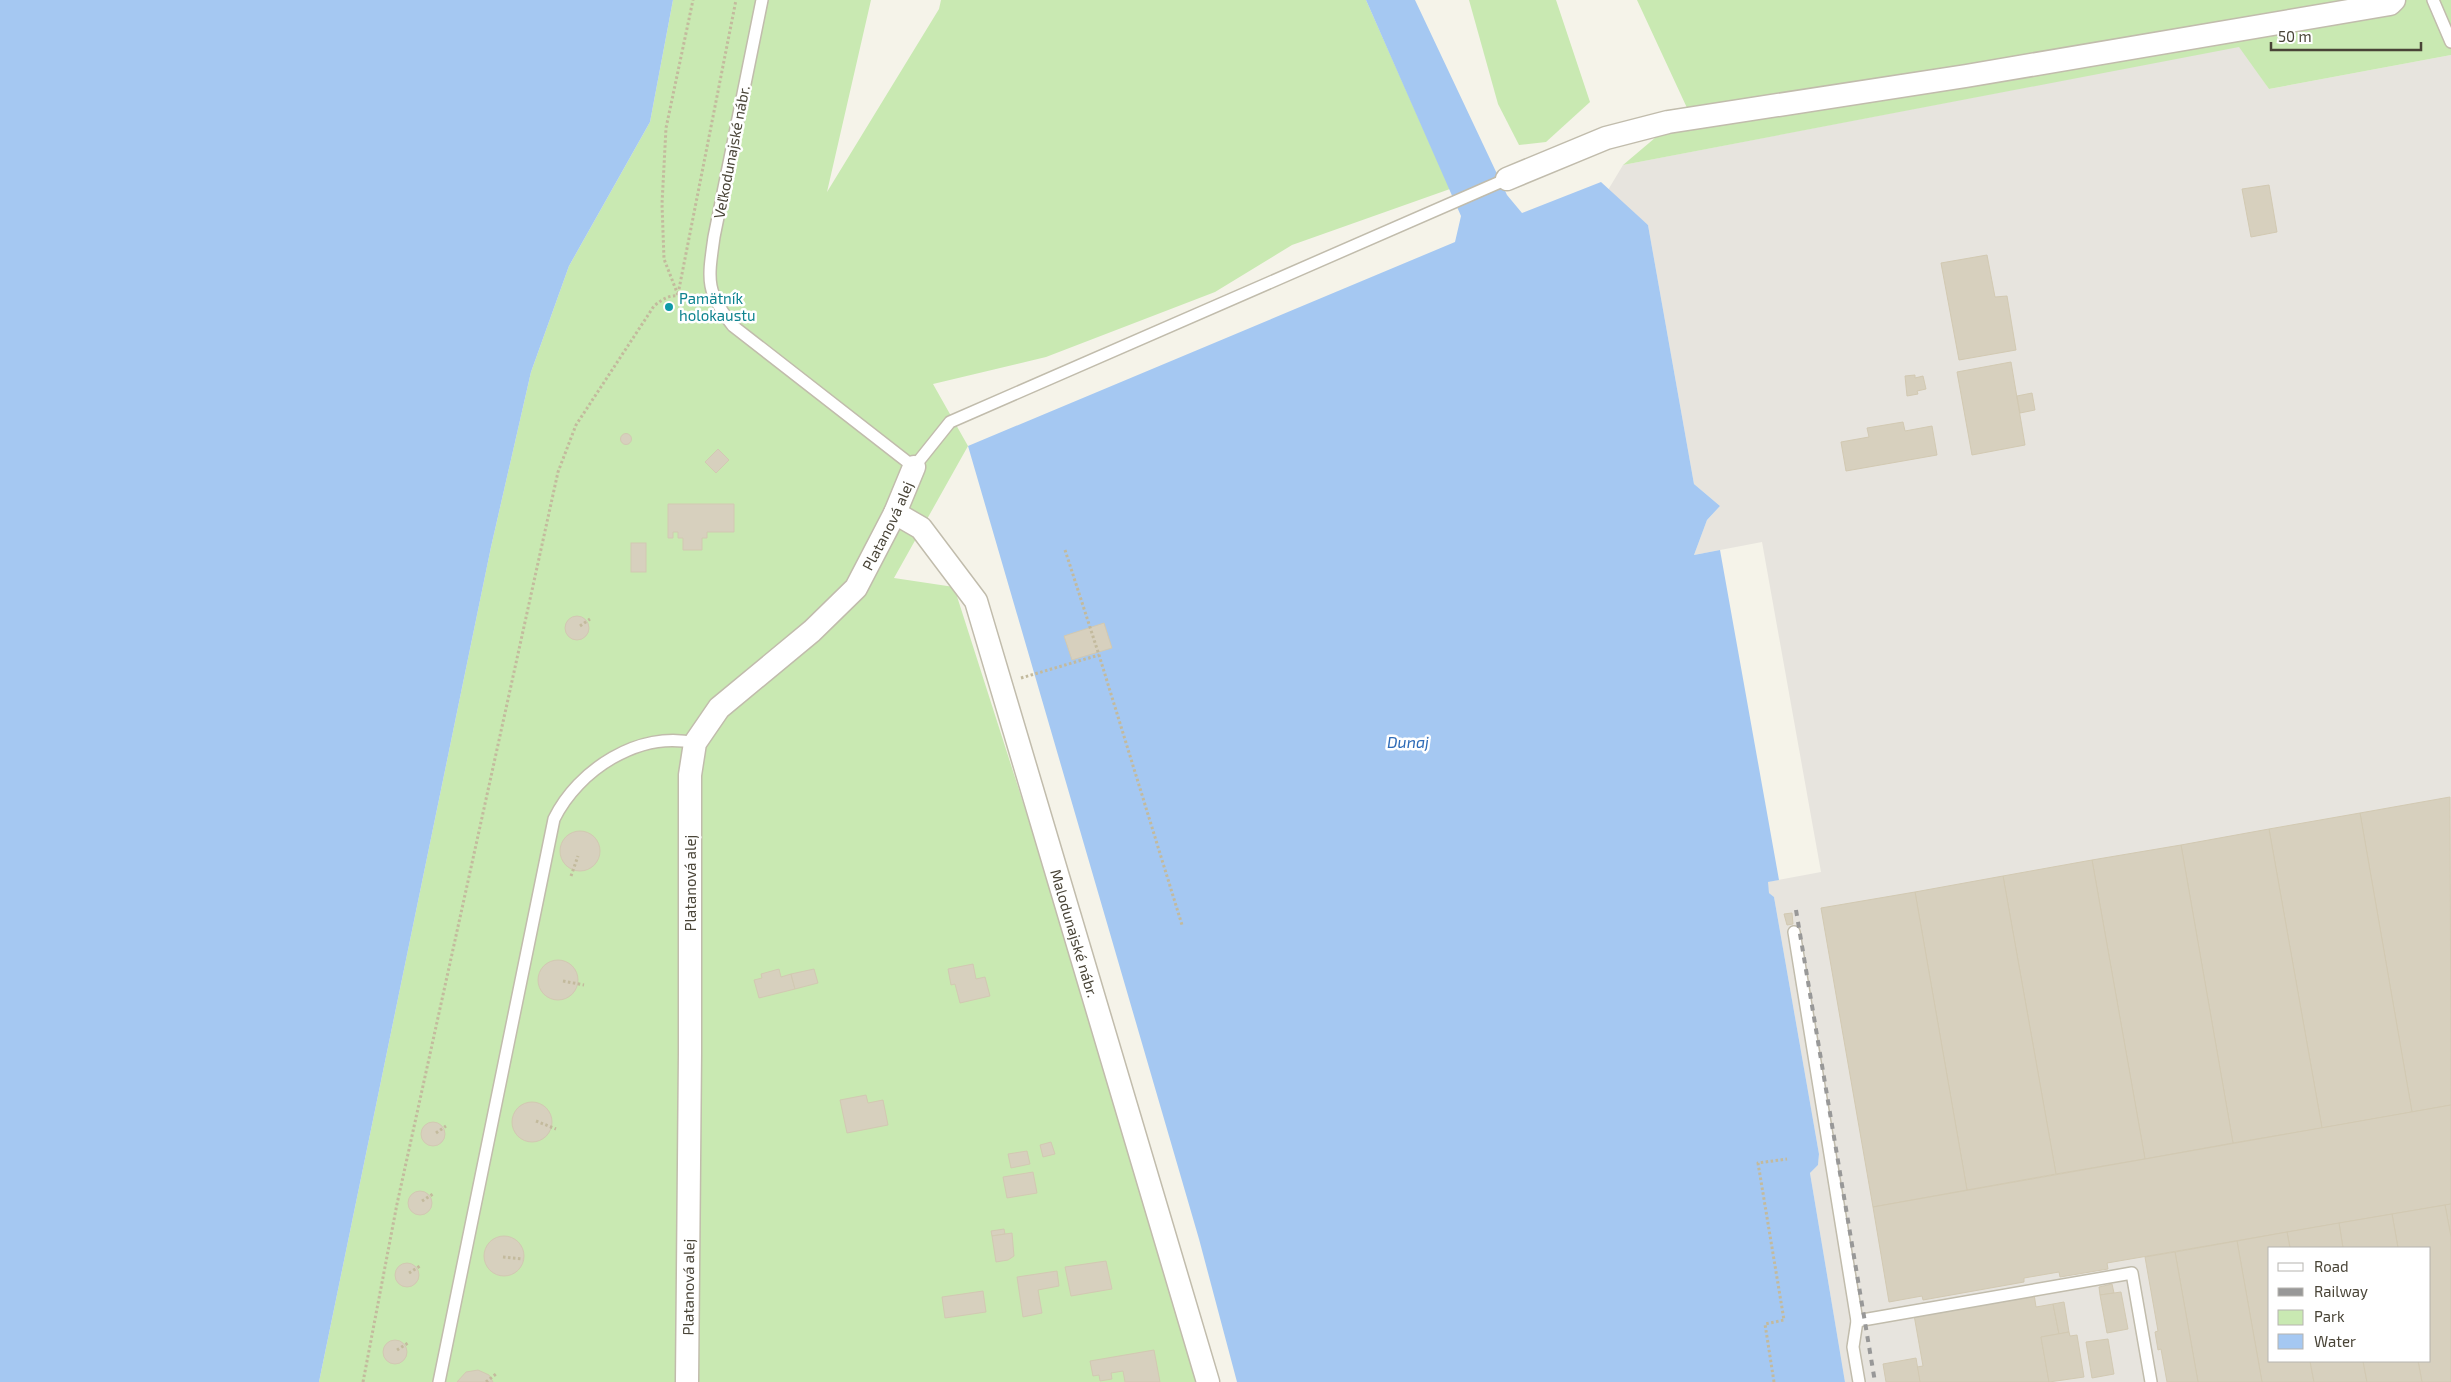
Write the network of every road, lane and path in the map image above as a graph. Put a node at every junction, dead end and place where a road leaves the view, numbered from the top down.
1 (693, 0) edge
2 (736, 0) edge
3 (762, 0) edge
4 (2394, 0) edge
5 (2433, 0) edge
6 (2451, 42) edge
7 (1507, 179) joint
8 (678, 295) junction
9 (914, 467) junction
10 (895, 513) junction
11 (1065, 550) dead end
12 (590, 619) dead end
13 (580, 626) dead end
14 (1099, 654) junction
15 (1035, 674) dead end
16 (695, 743) junction
17 (578, 856) dead end
18 (571, 876) dead end
19 (1182, 926) dead end
20 (1794, 932) dead end
21 (563, 982) dead end
22 (584, 985) dead end
23 (536, 1121) dead end
24 (446, 1126) dead end
25 (556, 1129) dead end
26 (436, 1133) dead end
27 (1787, 1159) dead end
28 (433, 1194) dead end
29 (422, 1202) dead end
30 (503, 1257) dead end
31 (523, 1259) dead end
32 (420, 1266) dead end
33 (409, 1274) dead end
34 (1857, 1321) junction
35 (408, 1343) dead end
36 (398, 1350) dead end
37 (496, 1374) dead end
38 (363, 1382) edge
39 (439, 1382) edge
40 (486, 1382) edge
41 (687, 1382) edge
42 (1208, 1382) edge
43 (1774, 1382) edge
44 (1859, 1382) edge
45 (2151, 1382) edge

1 - 8 path
2 - 8 path
3 - 9 lane, Veľkodunajské nábr.
4 - 7 street
5 - 6 lane
7 - 9 lane
8 - 38 path
9 - 10 street, Platanová alej
10 - 16 street, Platanová alej
10 - 42 street, Malodunajské nábr.
11 - 14 path
12 - 13 path
14 - 15 path
14 - 19 path
16 - 39 lane
16 - 41 street, Platanová alej
17 - 18 path
20 - 34 lane
21 - 22 path
23 - 25 path
24 - 26 path
27 - 43 path
28 - 29 path
30 - 31 path
32 - 33 path
34 - 44 lane
34 - 45 lane
35 - 36 path
37 - 40 path

